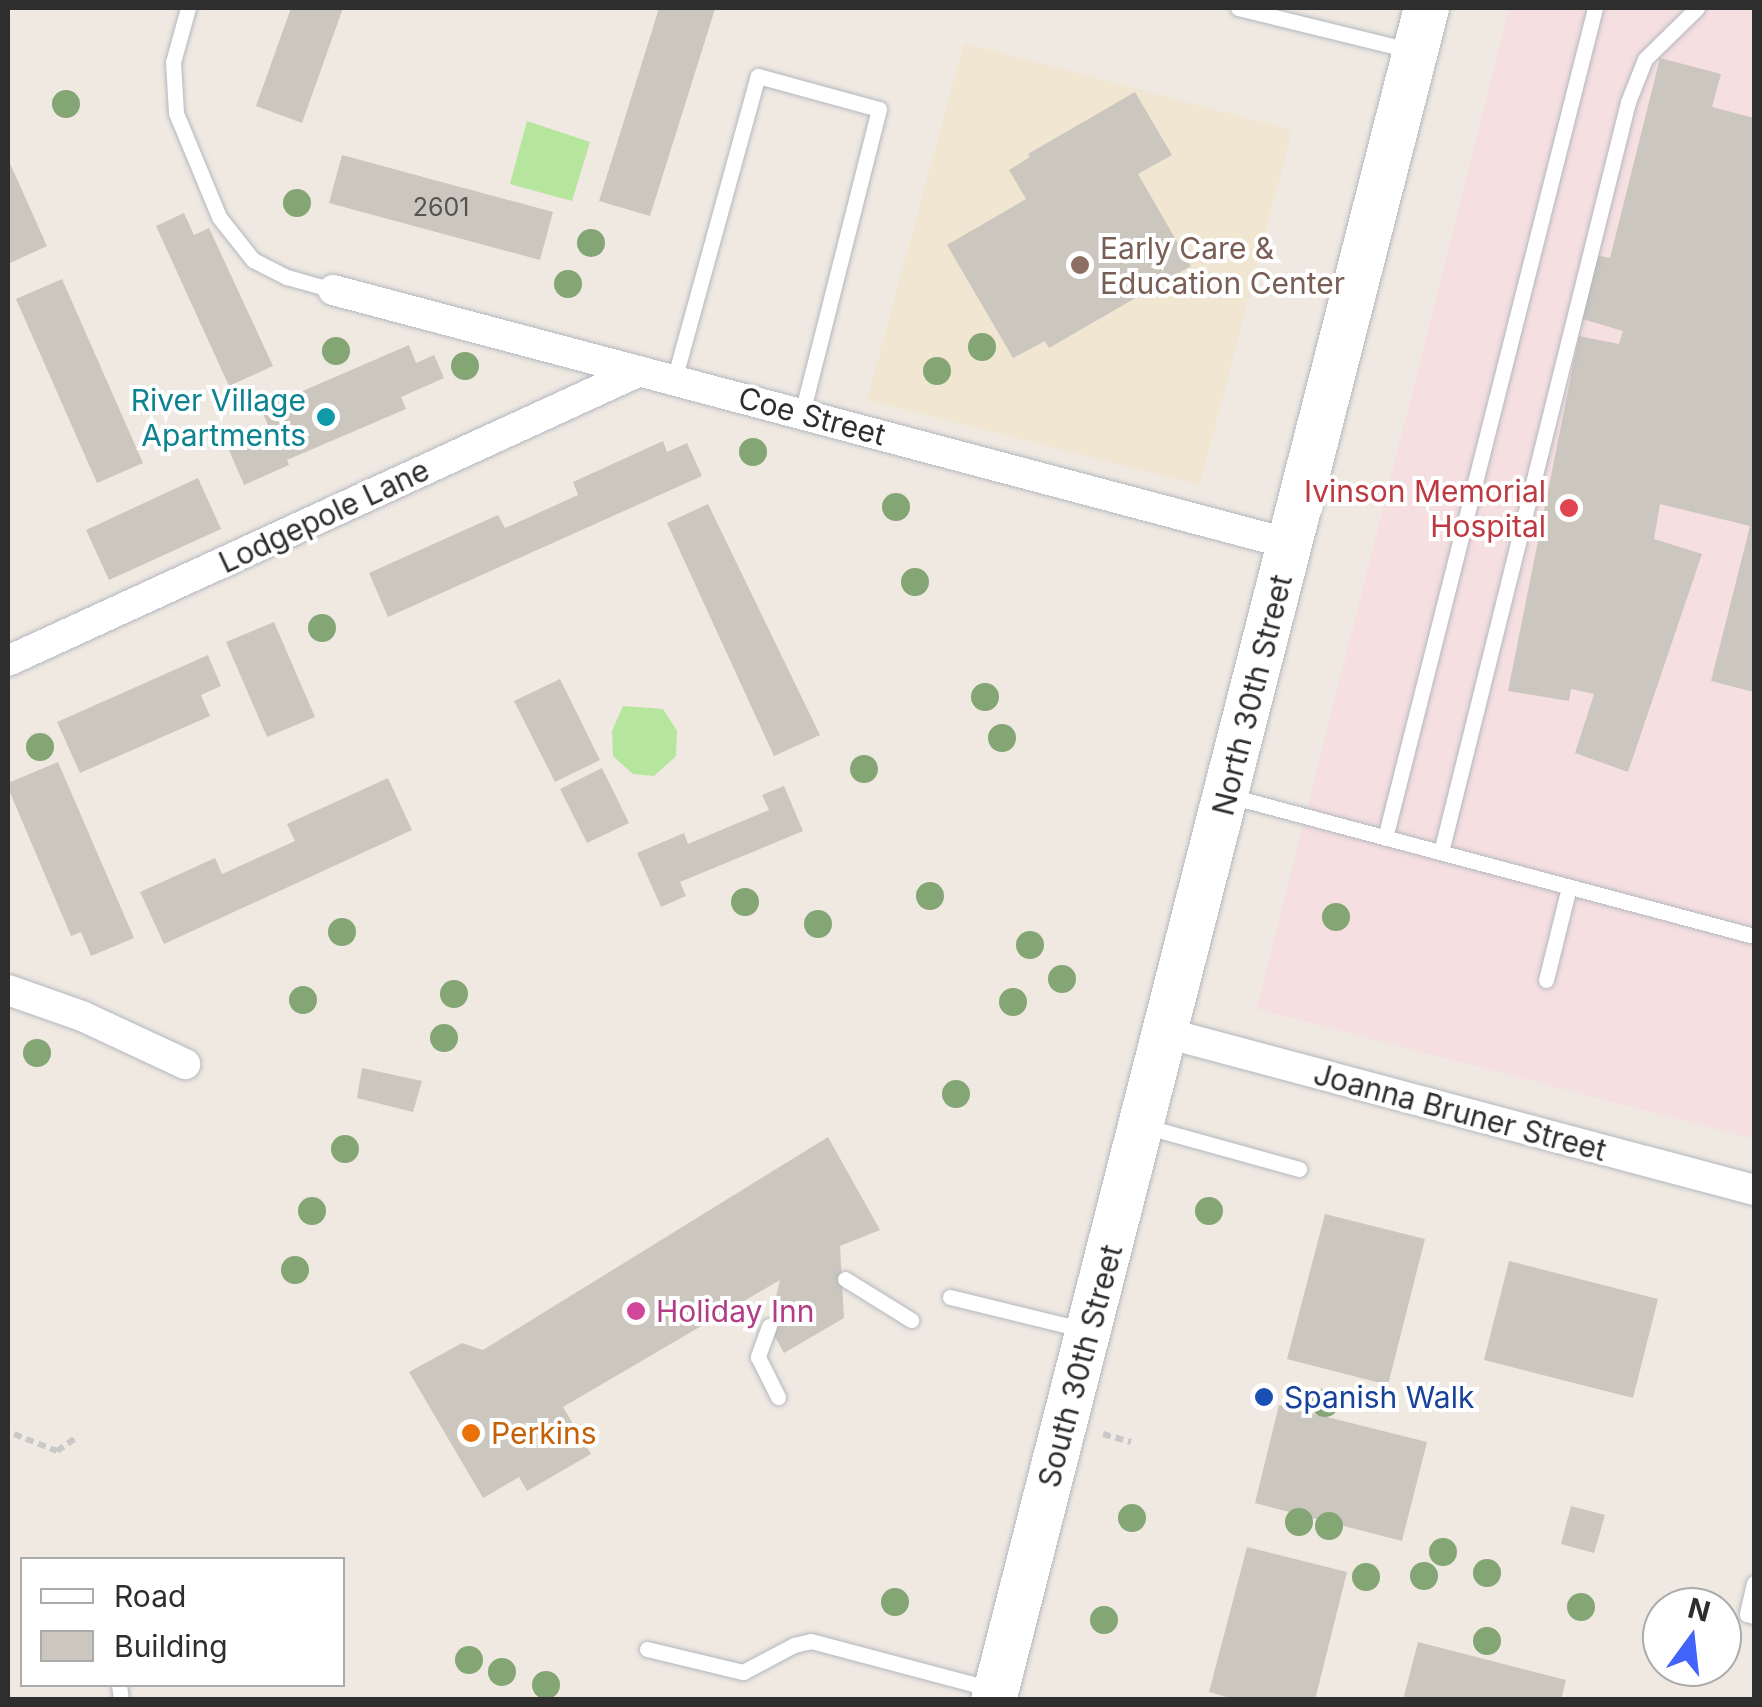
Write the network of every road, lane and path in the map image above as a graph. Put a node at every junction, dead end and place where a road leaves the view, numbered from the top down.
1 (188, 8) edge
2 (1238, 8) edge
3 (1426, 8) edge
4 (1596, 8) edge
5 (1698, 8) edge
6 (1415, 51) junction
7 (333, 290) joint
8 (640, 371) junction
9 (674, 380) junction
10 (802, 414) junction
11 (1290, 544) junction
12 (8, 661) edge
13 (1227, 795) junction
14 (1386, 838) junction
15 (1441, 852) junction
16 (1569, 887) junction
17 (1754, 936) edge
18 (1546, 980) dead end
19 (8, 990) edge
20 (1166, 1033) junction
21 (186, 1064) dead end
22 (1142, 1126) junction
23 (1299, 1168) dead end
24 (1754, 1190) edge
25 (845, 1278) dead end
26 (950, 1297) dead end
27 (911, 1320) dead end
28 (768, 1326) dead end
29 (1089, 1330) junction
30 (778, 1396) dead end
31 (14, 1434) dead end
32 (77, 1437) dead end
33 (1754, 1583) edge
34 (1754, 1616) edge
35 (647, 1649) dead end
36 (994, 1695) edge

1 - 7 lane
2 - 6 lane
3 - 6 main road, North 30th Street
4 - 14 lane
5 - 15 lane
6 - 11 main road, North 30th Street
7 - 8 street, Coe Street
8 - 9 street, Coe Street
8 - 12 street, Lodgepole Lane
9 - 10 street, Coe Street
9 - 10 lane
10 - 11 street, Coe Street
11 - 13 main road, North 30th Street
13 - 14 lane
13 - 20 main road, North 30th Street
14 - 15 lane
15 - 16 lane
16 - 17 lane
16 - 18 lane
19 - 21 street
20 - 22 main road, South 30th Street
20 - 24 street, Joanna Bruner Street
22 - 23 lane
22 - 29 main road, South 30th Street
25 - 27 lane
26 - 29 lane
28 - 30 lane
29 - 36 main road, South 30th Street
31 - 32 path
33 - 34 lane
35 - 36 lane

